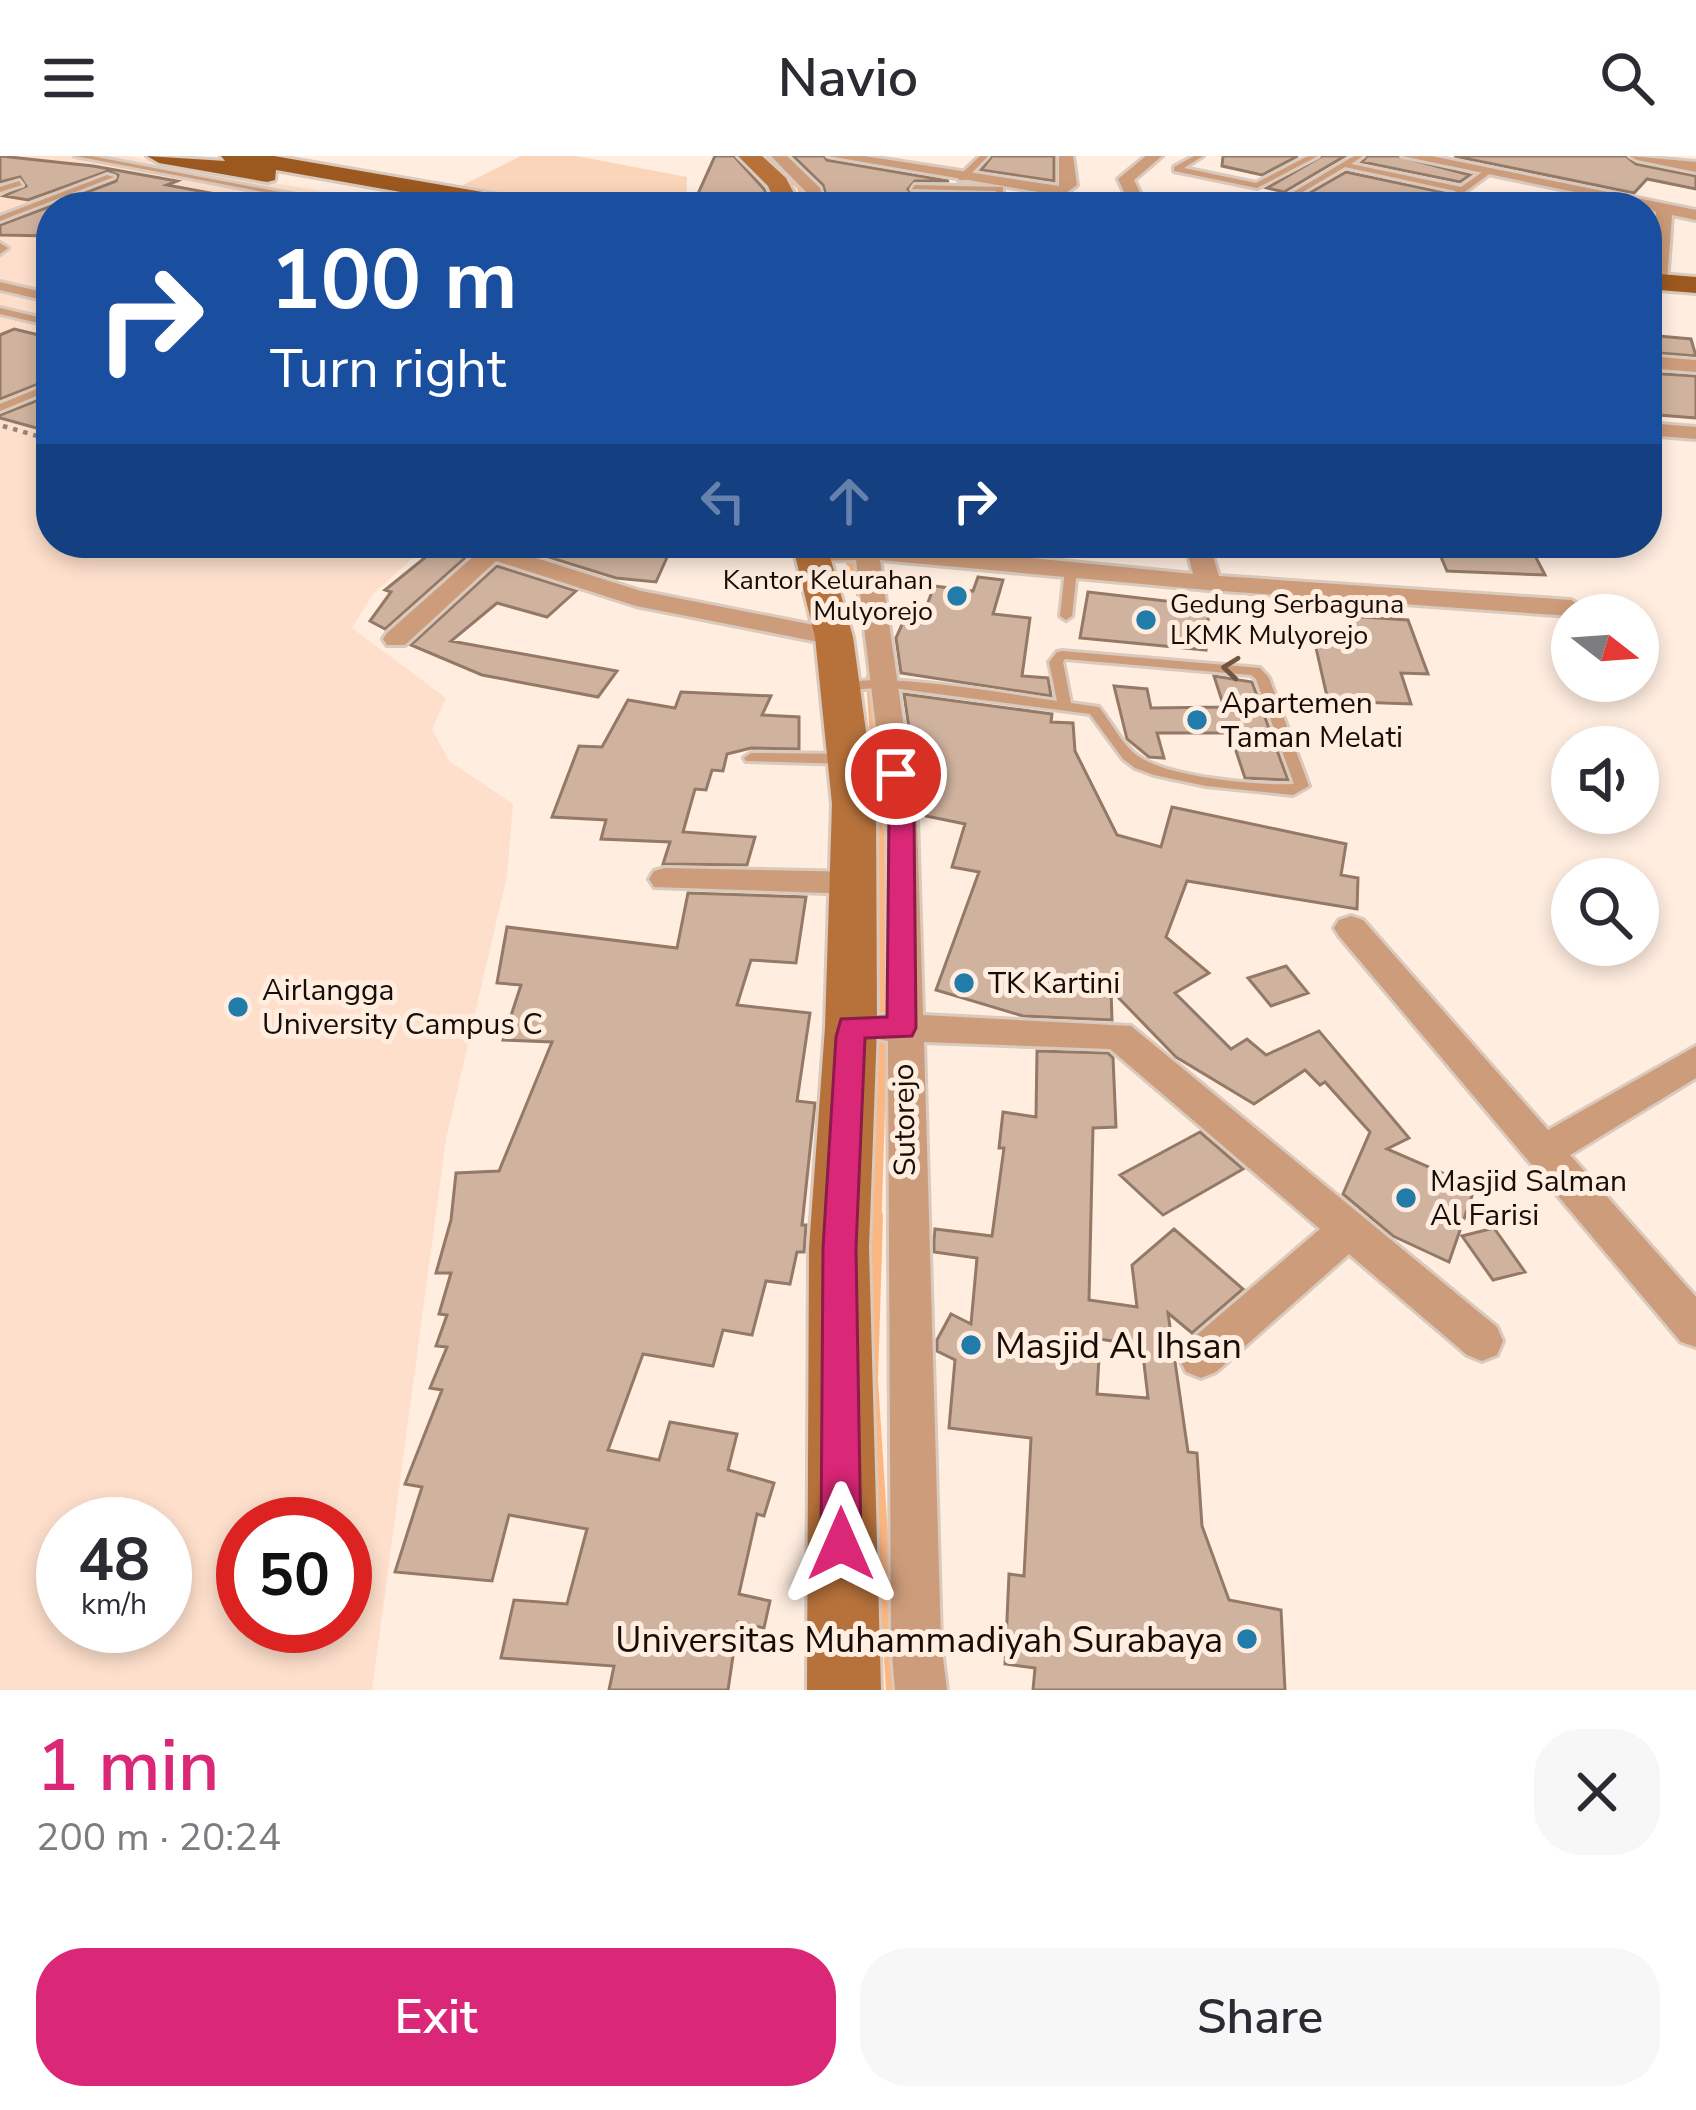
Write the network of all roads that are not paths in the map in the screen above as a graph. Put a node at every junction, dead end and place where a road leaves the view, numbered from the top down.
1 (80, 156) edge
2 (159, 156) edge
3 (233, 156) edge
4 (750, 156) edge
5 (835, 156) edge
6 (984, 156) edge
7 (1066, 156) edge
8 (1199, 156) edge
9 (1359, 156) edge
10 (1382, 156) edge
11 (1409, 156) edge
12 (1637, 156) edge
13 (1308, 157) edge
14 (1120, 160) dead end
15 (1148, 160) edge
16 (1344, 165) junction
17 (1696, 167) edge
18 (1485, 174) junction
19 (787, 175) edge
20 (110, 177) dead end
21 (962, 178) junction
22 (1539, 182) junction
23 (19, 183) dead end
24 (915, 187) dead end
25 (0, 190) edge
26 (1000, 190) joint
27 (1034, 190) dead end
28 (1463, 190) junction
29 (71, 192) edge
30 (274, 192) edge
31 (350, 192) edge
32 (442, 192) edge
33 (814, 192) edge
34 (1132, 192) edge
35 (1298, 192) edge
36 (1460, 192) edge
37 (1517, 192) edge
38 (1532, 192) edge
39 (1585, 192) edge
40 (36, 205) edge
41 (1664, 209) joint
42 (1696, 215) edge
43 (0, 219) edge
44 (1662, 224) edge
45 (0, 274) edge
46 (36, 282) edge
47 (1662, 283) edge
48 (1662, 285) edge
49 (1696, 285) edge
50 (0, 286) edge
51 (36, 294) edge
52 (1696, 300) edge
53 (0, 311) edge
54 (36, 319) edge
55 (1662, 363) edge
56 (1696, 366) edge
57 (36, 390) edge
58 (0, 408) edge
59 (1662, 430) edge
60 (1696, 433) edge
61 (485, 558) edge
62 (511, 558) edge
63 (842, 558) edge
64 (933, 558) edge
65 (1201, 558) edge
66 (1071, 570) junction
67 (1208, 583) junction
68 (1551, 607) edge
69 (1066, 616) dead end
70 (396, 639) dead end
71 (857, 675) junction
72 (1065, 706) junction
73 (751, 758) dead end
74 (850, 759) junction
75 (665, 879) dead end
76 (855, 883) junction
77 (1351, 928) dead end
78 (877, 1027) junction
79 (1696, 1060) edge
80 (1546, 1151) junction
81 (1349, 1228) junction
82 (1696, 1328) edge
83 (1482, 1342) dead end
84 (1201, 1358) dead end
85 (844, 1690) edge
86 (921, 1690) edge

1 - 30 lane
2 - 31 main road
3 - 32 main road
4 - 19 main road
5 - 21 street
6 - 21 lane
7 - 21 street
8 - 13 lane
9 - 16 lane
10 - 18 street
11 - 18 street
12 - 17 street
14 - 15 street
15 - 34 street
16 - 28 lane
16 - 35 lane
18 - 22 street
18 - 28 lane
18 - 37 street
19 - 33 street
20 - 29 lane
22 - 38 street
22 - 39 street
23 - 25 lane
24 - 26 lane
26 - 27 lane
28 - 36 lane
40 - 43 lane
41 - 42 street
41 - 44 street
45 - 46 street
47 - 49 main road
48 - 52 main road
50 - 51 street
53 - 54 lane
55 - 56 street
57 - 58 lane
59 - 60 street
61 - 70 street
62 - 71 street
63 - 71 main road
64 - 66 street
65 - 67 street
66 - 67 street
66 - 69 lane
67 - 68 street
71 - 72 lane
71 - 74 main road
71 - 78 street, Sutorejo
72 -> 72 lane
73 - 74 lane
74 - 76 main road
75 - 76 street
76 - 78 main road
77 - 80 street
78 - 81 street
78 - 85 main road
78 - 86 street, Sutorejo
79 - 80 street
80 - 82 street
81 - 83 street
81 - 84 street

